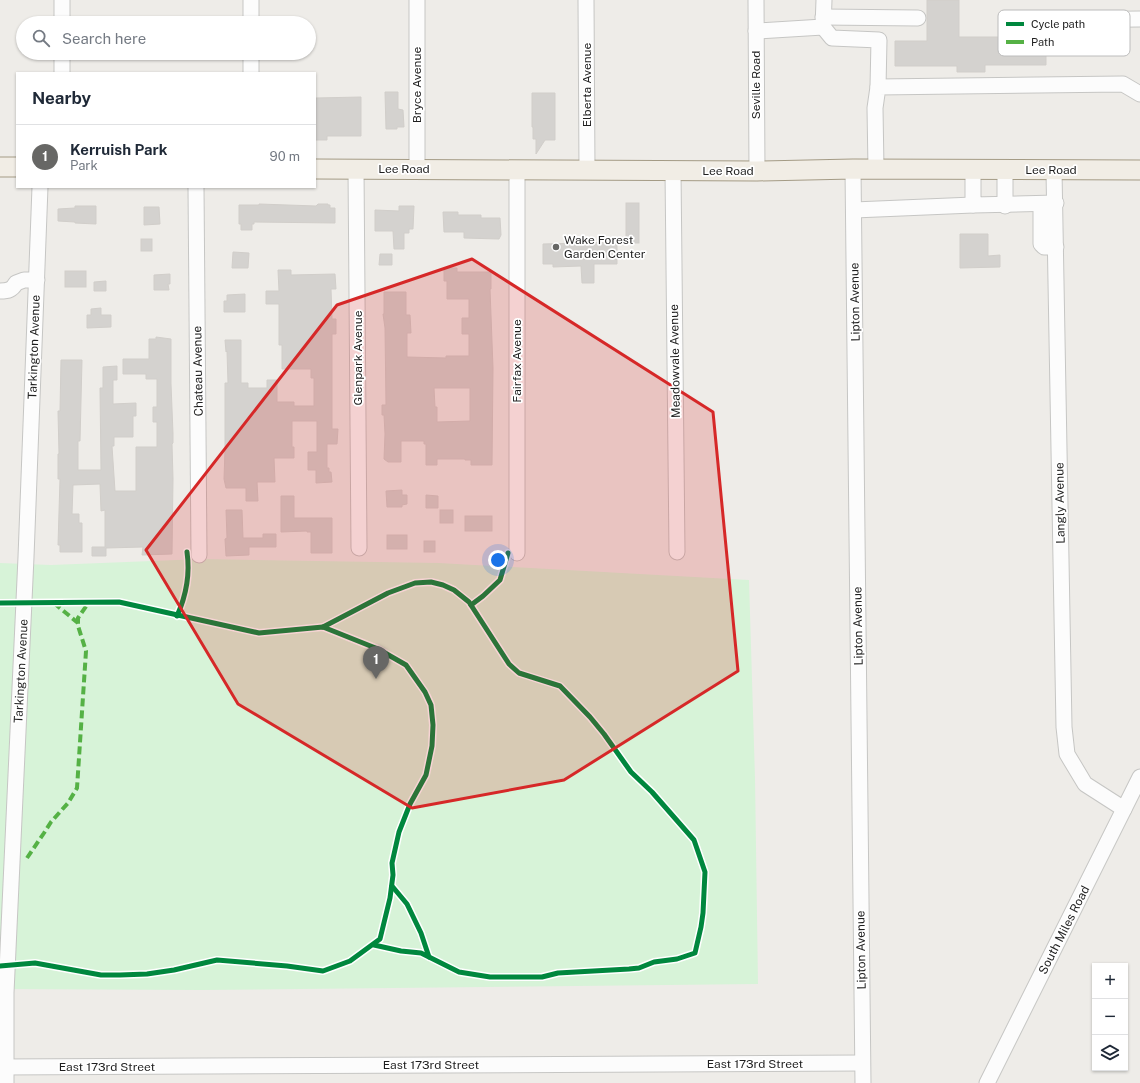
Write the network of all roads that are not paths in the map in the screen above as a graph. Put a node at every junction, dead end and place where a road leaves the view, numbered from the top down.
1 (62, 0) edge
2 (251, 0) edge
3 (417, 0) edge
4 (586, 0) edge
5 (756, 0) edge
6 (824, 0) edge
7 (62, 16) edge
8 (251, 16) edge
9 (918, 18) dead end
10 (1130, 19) edge
11 (1140, 19) edge
12 (823, 22) junction
13 (756, 31) junction
14 (62, 60) edge
15 (251, 60) edge
16 (62, 72) edge
17 (252, 72) edge
18 (878, 87) junction
19 (1140, 94) edge
20 (0, 167) edge
21 (16, 167) edge
22 (316, 168) edge
23 (853, 168) junction
24 (356, 169) junction
25 (417, 169) junction
26 (876, 169) junction
27 (518, 170) junction
28 (587, 170) junction
29 (673, 170) junction
30 (973, 170) junction
31 (1006, 170) junction
32 (1140, 170) edge
33 (757, 171) junction
34 (1054, 171) junction
35 (40, 188) edge
36 (196, 188) edge
37 (1056, 203) junction
38 (1041, 204) junction
39 (973, 205) junction
40 (1005, 206) junction
41 (854, 210) junction
42 (1056, 248) junction
43 (37, 280) junction
44 (0, 291) edge
45 (359, 548) dead end
46 (677, 552) dead end
47 (518, 553) dead end
48 (199, 555) dead end
49 (1140, 778) edge
50 (1124, 809) junction
51 (862, 1063) junction
52 (3, 1067) edge
53 (6, 1083) edge
54 (863, 1083) edge
55 (987, 1083) edge

1 - 7 street
2 - 8 street
3 - 25 street, Bryce Avenue
4 - 28 street, Elberta Avenue
5 - 13 street, Seville Road
6 - 12 street
9 - 12 street
10 - 11 street
12 - 13 street
12 - 18 street
13 - 33 street, Seville Road
14 - 16 street
15 - 17 street
18 - 19 street
18 - 26 street
20 - 21 main road
22 - 24 main road, Lee Road
23 - 26 main road, Lee Road
23 - 33 main road, Lee Road
23 - 41 street, Lipton Avenue
24 - 25 main road, Lee Road
24 - 45 street, Glenpark Avenue
25 - 27 main road, Lee Road
26 - 30 main road, Lee Road
27 - 28 main road, Lee Road
27 - 47 street, Fairfax Avenue
28 - 29 main road, Lee Road
29 - 33 main road, Lee Road
29 - 46 street, Meadowvale Avenue
30 - 31 main road, Lee Road
30 - 39 street
31 - 34 main road, Lee Road
31 - 40 street
32 - 34 main road, Lee Road
34 - 37 street, Langly Avenue
35 - 43 street, Tarkington Avenue
36 - 48 street, Chateau Avenue
37 - 38 street
37 - 42 street, Langly Avenue
38 - 40 street
38 - 42 street
39 - 40 street
39 - 41 street
41 - 51 street, Lipton Avenue
42 - 50 street, Langly Avenue
43 - 44 street
43 - 52 street, Tarkington Avenue
49 - 50 street, South Miles Road
50 - 55 street, South Miles Road
51 - 52 street, East 173rd Street
51 - 54 street, Lipton Avenue
52 - 53 street, Tarkington Avenue

